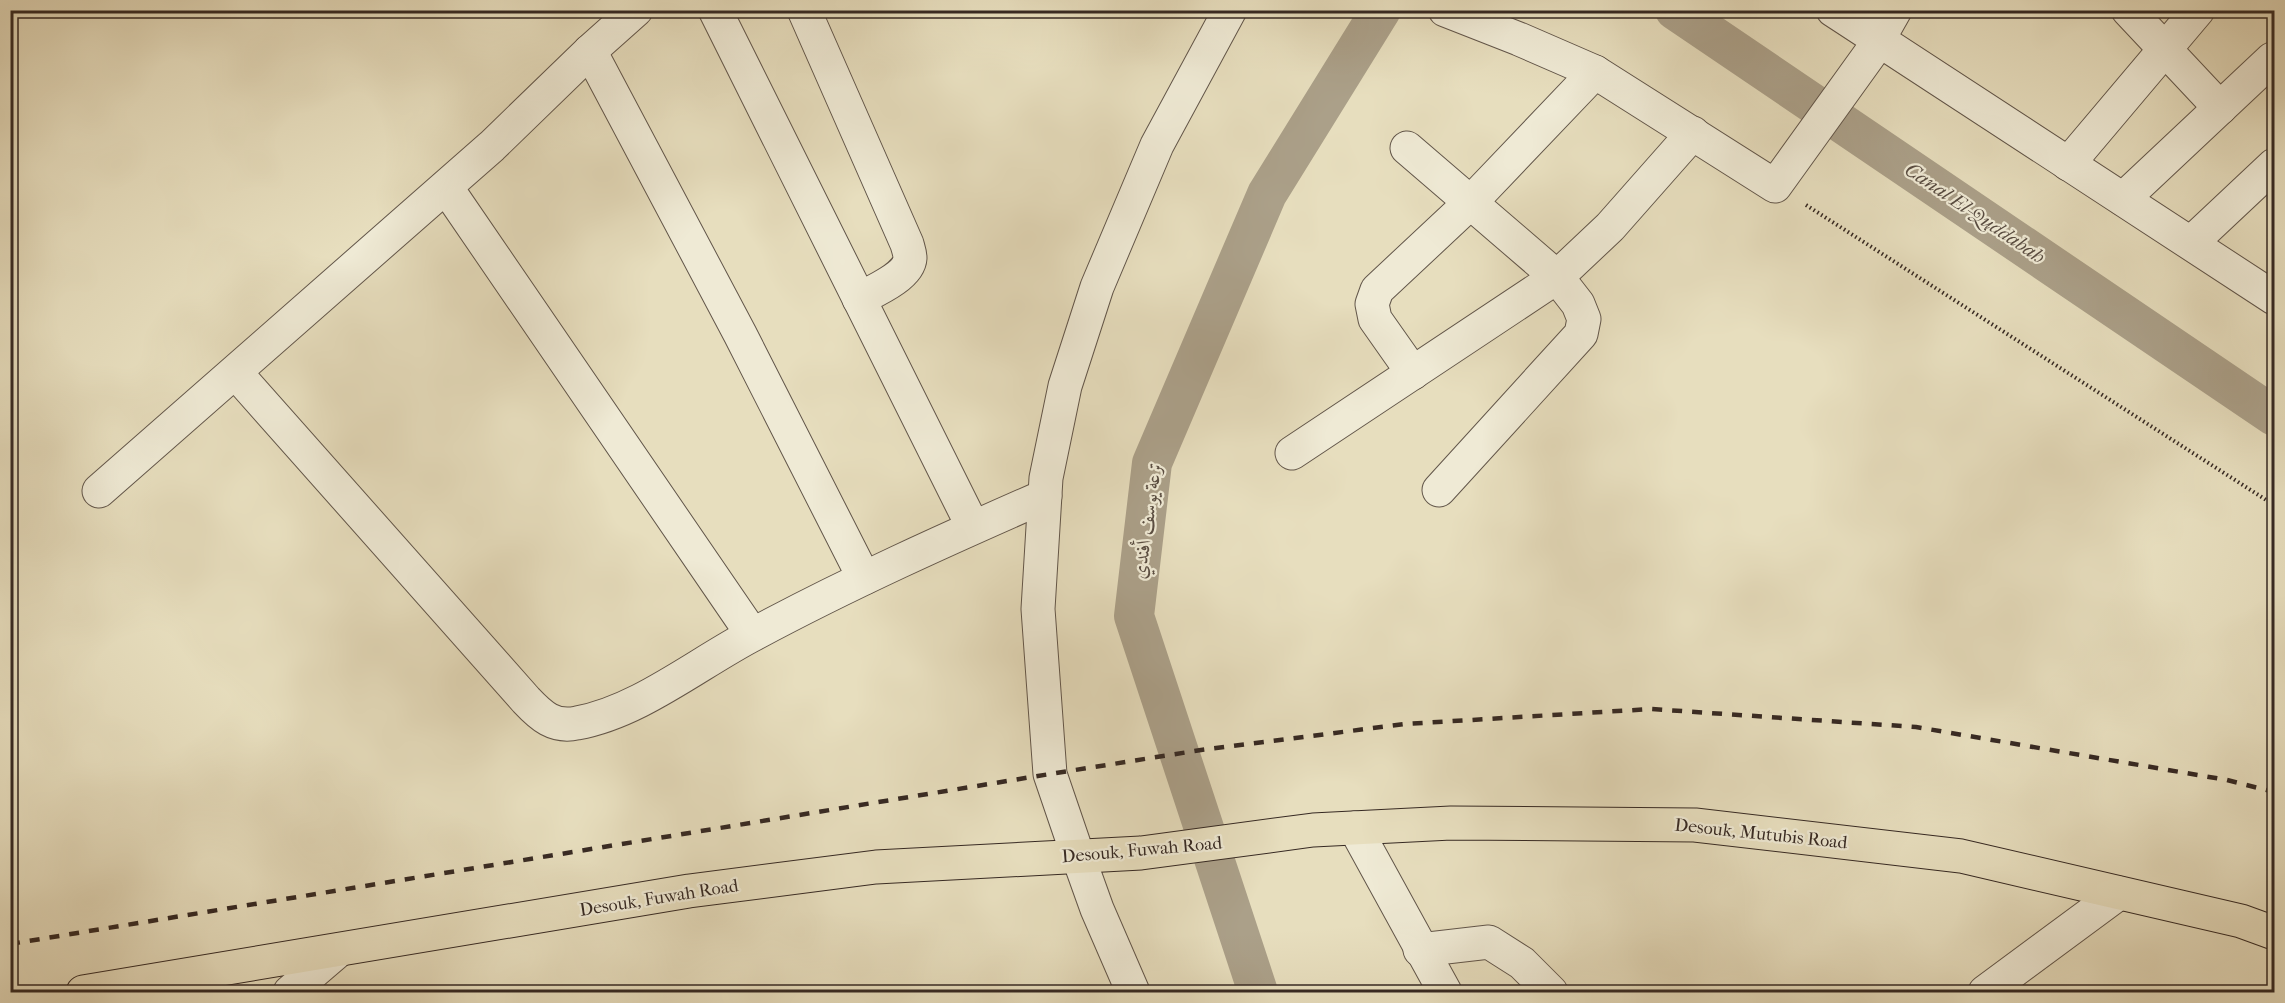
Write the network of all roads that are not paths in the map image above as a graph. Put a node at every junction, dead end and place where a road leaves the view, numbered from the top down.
1 (636, 10) edge
2 (716, 10) edge
3 (804, 10) edge
4 (1230, 10) edge
5 (1444, 10) edge
6 (1833, 10) edge
7 (1895, 10) edge
8 (2128, 10) edge
9 (2198, 10) edge
10 (1874, 47) junction
11 (2166, 49) junction
12 (590, 51) junction
13 (2272, 60) dead end
14 (1594, 72) junction
15 (2220, 108) junction
16 (1693, 133) junction
17 (1407, 148) dead end
18 (2068, 164) junction
19 (2274, 165) edge
20 (446, 187) junction
21 (2123, 199) junction
22 (1471, 202) junction
23 (2191, 243) junction
24 (1557, 277) junction
25 (2274, 298) edge
26 (859, 299) junction
27 (236, 373) junction
28 (1413, 373) junction
29 (1292, 453) dead end
30 (1439, 490) dead end
31 (99, 491) dead end
32 (1045, 496) junction
33 (973, 527) junction
34 (864, 578) junction
35 (752, 634) junction
36 (1355, 828) junction
37 (1239, 841) joint
38 (1078, 856) junction
39 (2119, 893) junction
40 (2274, 933) edge
41 (339, 950) junction
42 (1420, 950) junction
43 (83, 993) edge
44 (291, 993) edge
45 (1133, 993) edge
46 (1445, 993) edge
47 (1551, 993) edge
48 (1985, 993) edge

1 - 12 street
2 - 26 street
3 - 26 street
4 - 32 street
5 - 14 street
6 - 10 street
7 - 10 street
8 - 11 street
9 - 11 street
10 - 16 street
10 - 18 street
11 - 15 street
11 - 18 street
12 - 20 street
12 - 34 street
13 - 15 street
14 - 16 street
14 - 22 street
15 - 21 street
16 - 24 street
17 - 22 street
18 - 21 street
19 - 23 street
20 - 27 street
20 - 35 street
21 - 23 street
22 - 24 street
22 - 28 street
23 - 25 street
24 - 28 street
24 - 30 street
26 - 33 street
27 - 31 street
27 - 35 street
28 - 29 street
32 - 33 street
32 - 38 street
33 - 34 street
34 - 35 street
36 - 37 main road, Desouk, Mutubis Road
36 - 39 main road, Desouk, Mutubis Road
36 - 42 street
37 - 38 main road, Desouk, Fuwah Road
38 - 41 main road, Desouk, Fuwah Road
38 - 45 street
39 - 40 main road, Desouk, Mutubis Road
39 - 48 street
41 - 43 main road, Desouk, Fuwah Road
41 - 44 street
42 - 46 street
42 - 47 street

